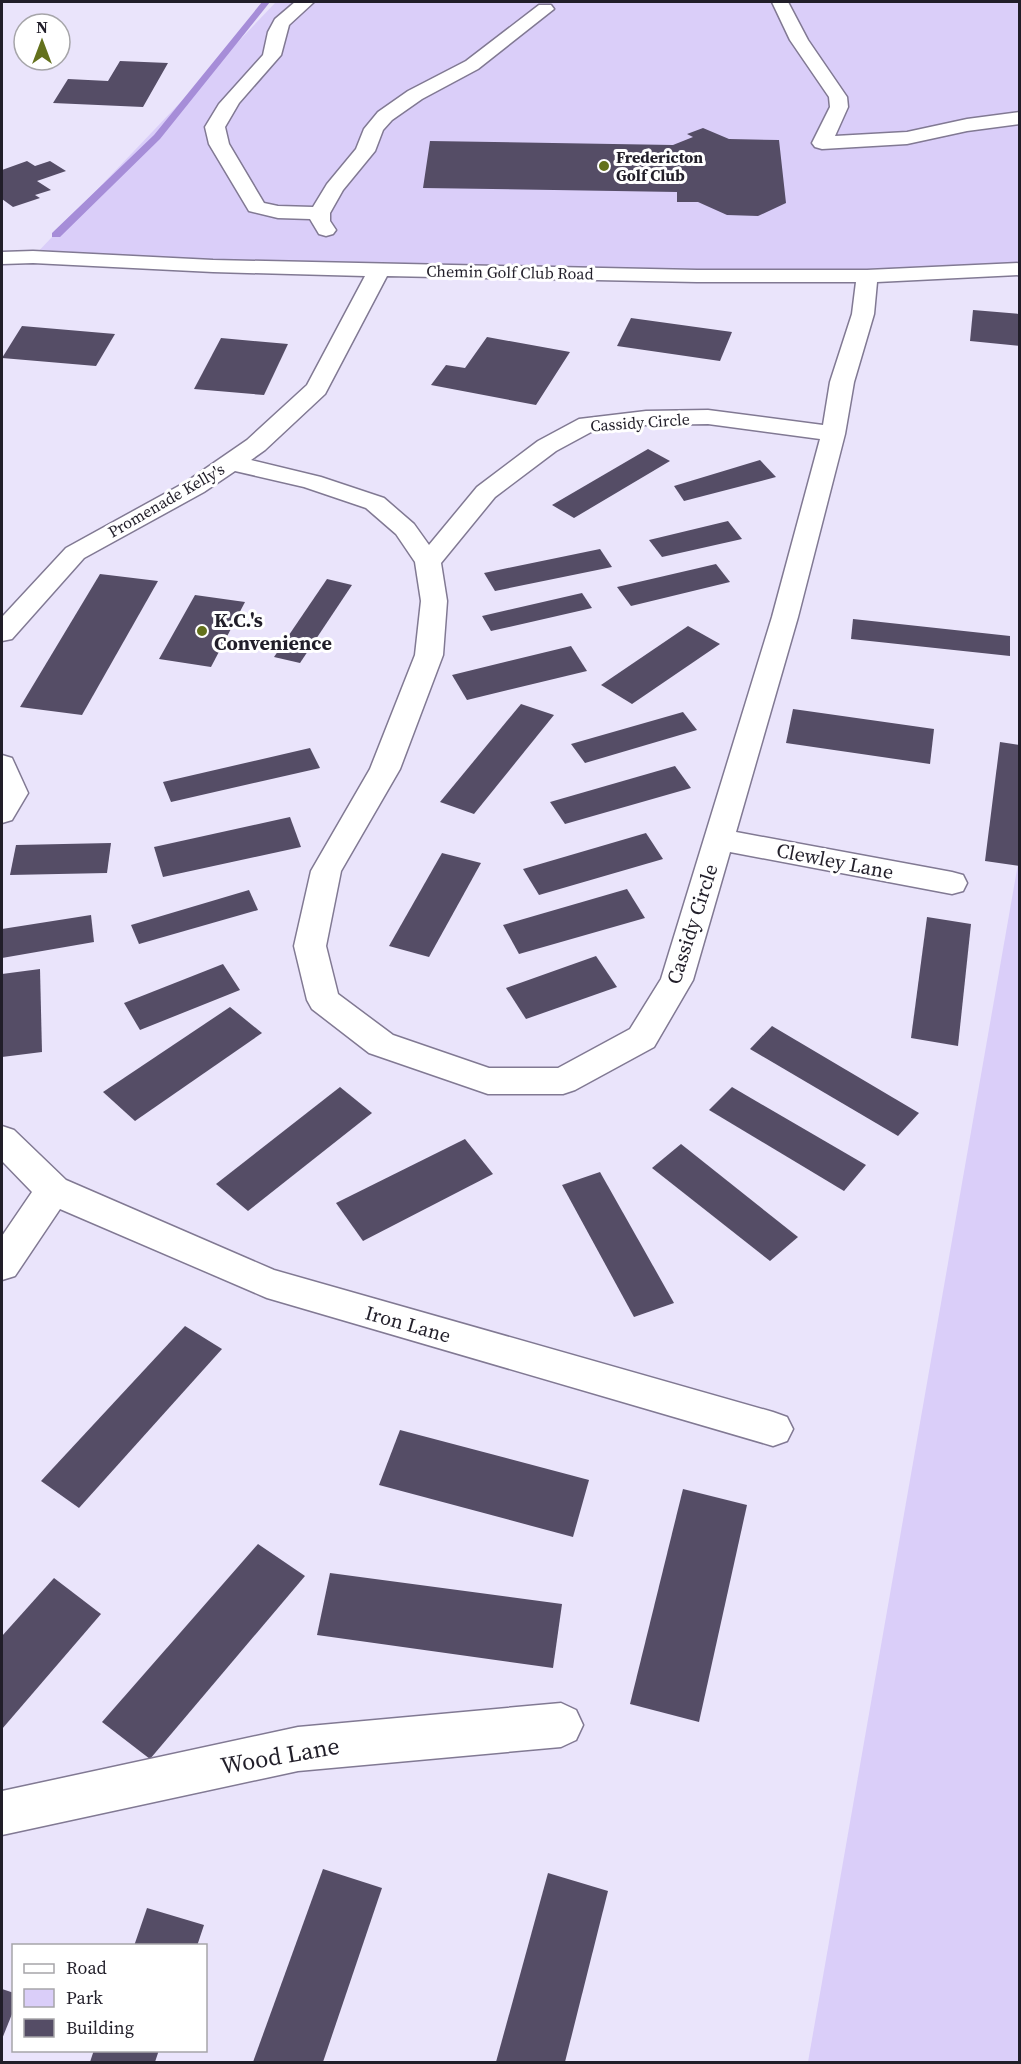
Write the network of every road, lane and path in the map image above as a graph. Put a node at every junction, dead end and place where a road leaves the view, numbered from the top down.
1 (305, 2) edge
2 (780, 2) edge
3 (545, 9) dead end
4 (1020, 118) edge
5 (2, 258) edge
6 (1020, 269) edge
7 (379, 270) junction
8 (867, 276) junction
9 (833, 434) junction
10 (230, 462) junction
11 (428, 562) junction
12 (2, 633) edge
13 (2, 765) edge
14 (2, 813) edge
15 (719, 839) junction
16 (952, 883) dead end
17 (2, 1140) edge
18 (53, 1190) junction
19 (2, 1265) edge
20 (773, 1430) dead end
21 (561, 1725) dead end
22 (2, 1813) edge

1 - 3 street
2 - 4 street
5 - 7 street, Chemin Golf Club Road
6 - 8 street, Chemin Golf Club Road
7 - 8 street, Chemin Golf Club Road
7 - 10 street, Promenade Kelly's
8 - 9 street, Cassidy Circle
9 - 11 street, Cassidy Circle
9 - 15 street, Cassidy Circle
10 - 11 street, Cassidy Circle
10 - 12 street, Promenade Kelly's
11 - 15 street, Cassidy Circle
13 - 14 street
15 - 16 street, Clewley Lane
17 - 18 street
18 - 19 street
18 - 20 street, Iron Lane
21 - 22 street, Wood Lane

